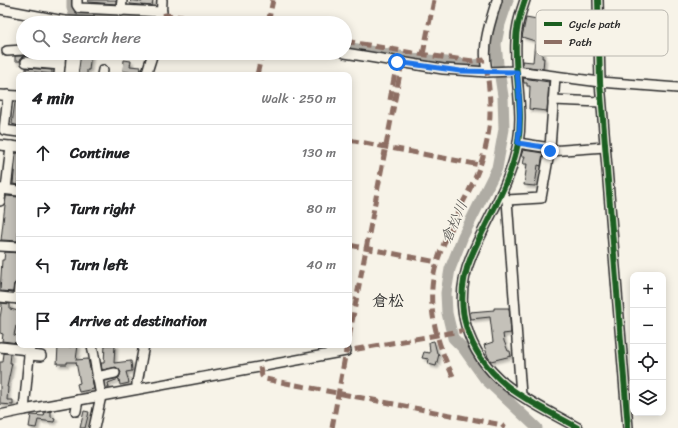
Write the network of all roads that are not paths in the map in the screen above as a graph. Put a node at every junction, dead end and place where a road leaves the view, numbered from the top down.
1 (77, 0) edge
2 (122, 0) edge
3 (162, 0) edge
4 (497, 0) edge
5 (525, 0) edge
6 (598, 0) edge
7 (0, 9) edge
8 (598, 10) edge
9 (121, 11) junction
10 (90, 12) edge
11 (34, 16) edge
12 (80, 16) edge
13 (99, 16) edge
14 (150, 16) edge
15 (162, 16) edge
16 (16, 50) edge
17 (7, 51) dead end
18 (352, 54) edge
19 (599, 56) edge
20 (60, 60) edge
21 (150, 60) edge
22 (26, 62) dead end
23 (60, 65) junction
24 (517, 71) junction
25 (59, 72) edge
26 (147, 72) edge
27 (487, 72) junction
28 (555, 77) junction
29 (600, 82) junction
30 (678, 88) edge
31 (4, 95) edge
32 (16, 96) edge
33 (553, 100) junction
34 (601, 102) junction
35 (16, 132) edge
36 (518, 143) junction
37 (0, 145) edge
38 (15, 146) edge
39 (605, 146) junction
40 (550, 149) junction
41 (2, 189) edge
42 (16, 191) edge
43 (504, 197) junction
44 (0, 201) edge
45 (16, 245) edge
46 (0, 246) edge
47 (0, 297) edge
48 (16, 299) edge
49 (0, 347) edge
50 (92, 348) edge
51 (143, 348) edge
52 (29, 350) edge
53 (346, 352) dead end
54 (41, 356) dead end
55 (115, 373) dead end
56 (97, 377) junction
57 (137, 389) junction
58 (101, 396) junction
59 (521, 396) junction
60 (78, 400) junction
61 (24, 407) junction
62 (0, 409) edge
63 (76, 411) dead end
64 (0, 415) edge
65 (94, 428) edge
66 (578, 428) edge
67 (628, 428) edge

1 - 10 street
2 - 9 street
3 - 15 street
4 - 27 street
5 - 24 street
6 - 8 street
7 - 11 street
9 - 10 street
9 - 14 street
10 - 12 street
10 - 13 street
16 - 17 street
18 - 27 street
19 - 29 street
20 - 23 street
21 - 26 street
22 - 23 street
23 - 25 street
24 - 27 street
24 - 28 street
24 - 36 street
28 - 29 street
28 - 33 street
29 - 30 street
29 - 34 street
31 - 32 street
31 - 35 street
33 - 34 street
33 - 40 street
34 - 39 street
36 - 40 street
36 - 43 street
37 - 38 street
38 - 41 street
39 - 40 street
39 - 67 street
40 - 43 street
41 - 42 street
41 - 44 street
43 - 59 street
43 - 59 street
45 - 46 street
47 - 48 street
49 - 52 street
50 - 56 street
51 - 57 street
52 - 54 street
52 - 61 street
53 - 57 street
55 - 56 street
56 - 58 street
57 - 58 street
58 - 60 street
58 - 65 street
59 - 66 street
60 - 61 street
60 - 63 street
61 - 62 street
61 - 64 street

